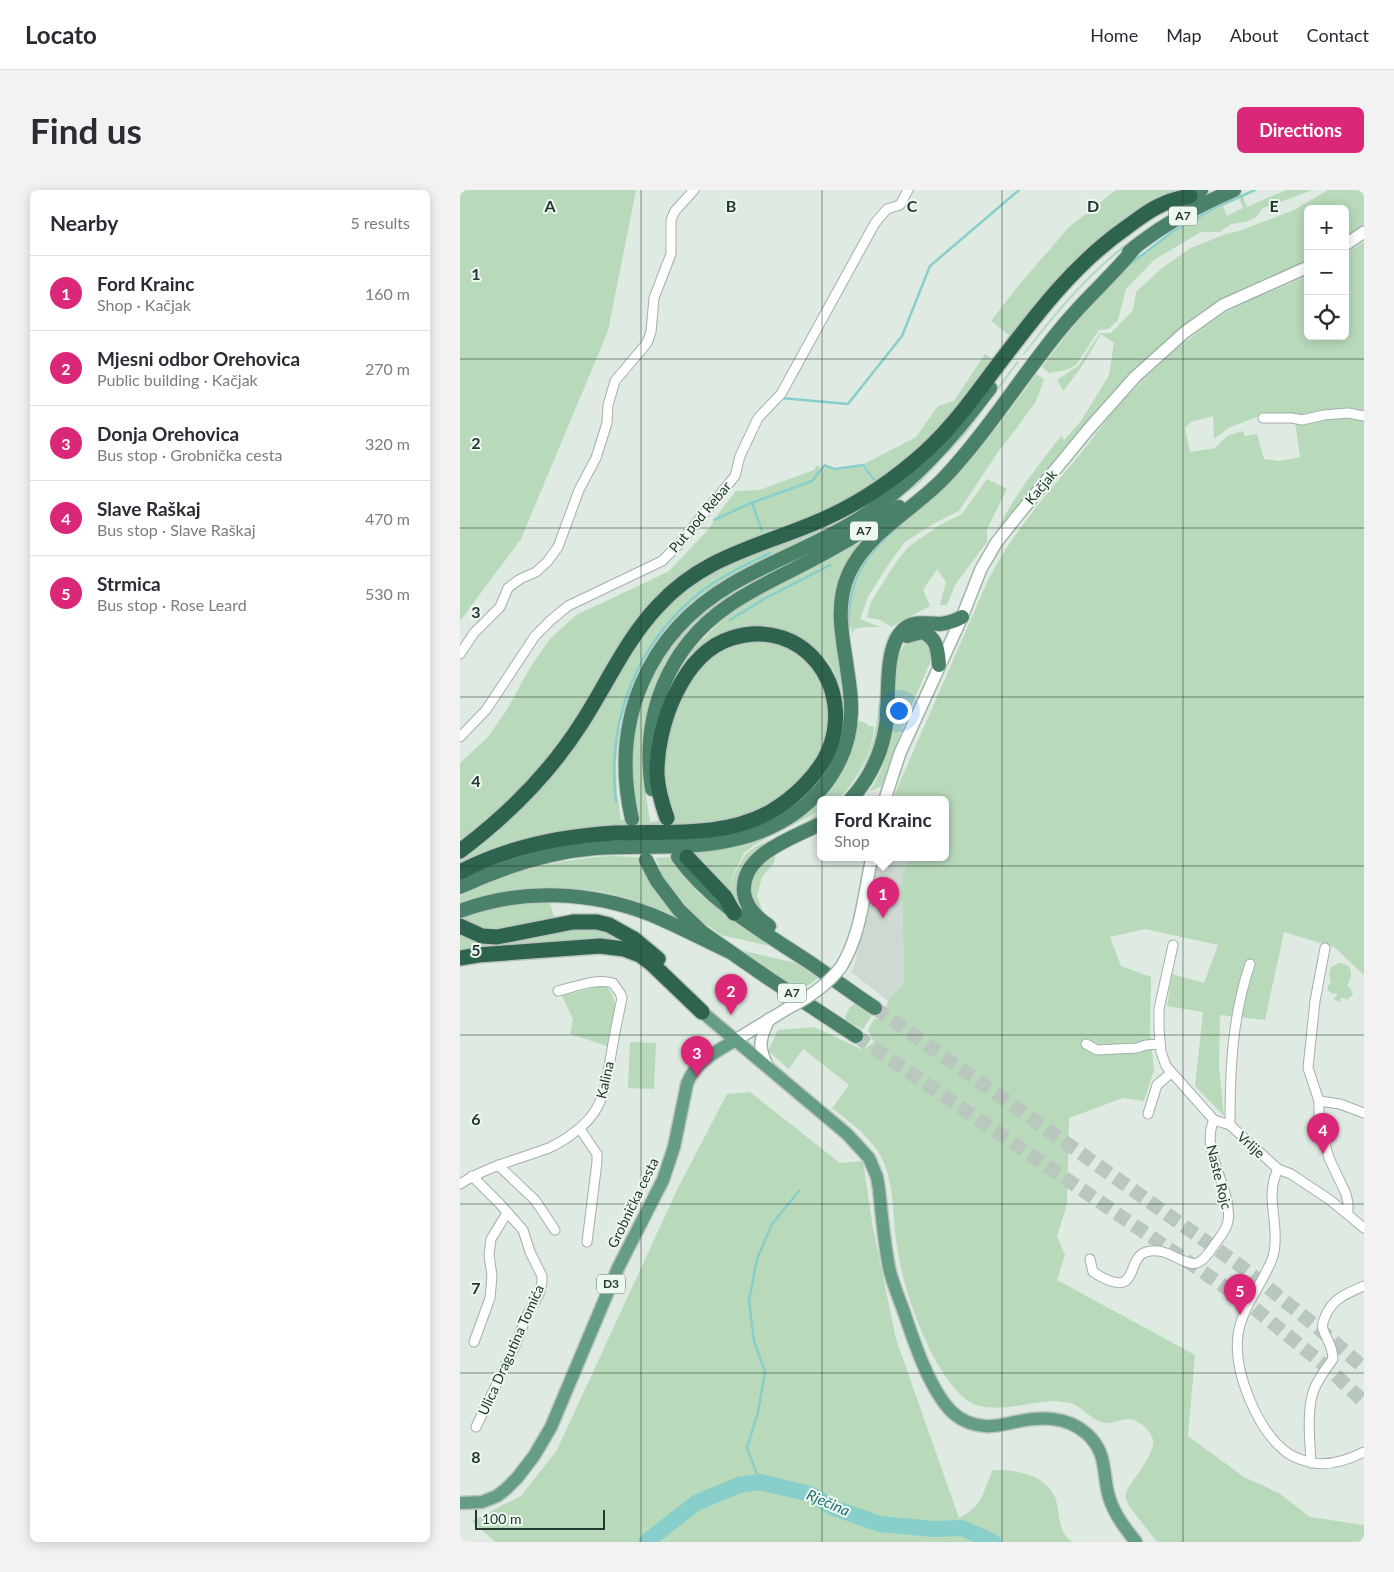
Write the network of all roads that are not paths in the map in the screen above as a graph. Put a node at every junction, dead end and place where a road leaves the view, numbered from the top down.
1 (694, 190) edge
2 (908, 190) edge
3 (1234, 190) edge
4 (1195, 193) edge
5 (1364, 232) edge
6 (1349, 242) edge
7 (1135, 247) junction
8 (1304, 269) edge
9 (1364, 416) edge
10 (1263, 418) dead end
11 (962, 617) junction
12 (896, 643) junction
13 (460, 654) edge
14 (939, 665) junction
15 (460, 737) edge
16 (854, 796) edge
17 (886, 796) edge
18 (663, 818) joint
19 (632, 819) dead end
20 (817, 826) edge
21 (460, 851) edge
22 (683, 857) dead end
23 (646, 860) dead end
24 (871, 861) edge
25 (460, 872) edge
26 (460, 887) edge
27 (460, 911) edge
28 (734, 913) joint
29 (460, 926) edge
30 (1173, 945) dead end
31 (1325, 948) dead end
32 (728, 951) junction
33 (460, 958) edge
34 (1250, 964) dead end
35 (823, 971) junction
36 (676, 985) junction
37 (558, 991) dead end
38 (875, 1008) tunnel mouth
39 (702, 1012) joint
40 (769, 1019) junction
41 (856, 1036) tunnel mouth
42 (734, 1040) junction
43 (1086, 1044) dead end
44 (1160, 1044) junction
45 (770, 1070) junction
46 (1171, 1073) junction
47 (1319, 1101) junction
48 (1364, 1113) edge
49 (1148, 1114) dead end
50 (1214, 1120) junction
51 (1230, 1125) junction
52 (580, 1129) junction
53 (498, 1165) junction
54 (1278, 1169) junction
55 (472, 1176) junction
56 (460, 1184) edge
57 (507, 1213) junction
58 (1348, 1214) junction
59 (1364, 1228) edge
60 (555, 1230) dead end
61 (587, 1242) dead end
62 (1090, 1259) dead end
63 (1364, 1286) edge
64 (474, 1342) dead end
65 (476, 1427) dead end
66 (1364, 1452) edge
67 (1311, 1463) junction
68 (460, 1503) edge
69 (1136, 1542) edge

1 - 13 street
2 - 15 street, Put pod Rebar
3 - 7 highway, A7
4 - 19 highway, A7
4 - 21 highway
5 - 6 main road
7 - 18 highway, A7
7 - 26 highway
8 - 11 main road, Kačjak
9 - 10 street
11 - 12 highway
11 - 14 main road, Kačjak
12 - 14 highway
12 - 16 highway
14 - 17 main road, Kačjak
18 - 25 highway
20 - 35 highway
22 - 28 highway
23 - 32 highway, A7
24 - 40 main road, bridge
27 - 32 highway
28 - 35 highway, A7
29 - 36 highway
30 - 44 street
31 - 47 street
32 - 41 highway, A7
33 - 36 highway
34 - 51 street
35 - 38 highway, A7
36 - 39 highway
37 - 52 street, Kalina
39 - 42 main road
40 - 42 main road
40 - 45 main road
42 - 45 main road
42 - 68 main road, Grobnička cesta / D3
43 - 44 street
44 - 46 street
45 - 69 main road
46 - 49 street
46 - 50 street
47 - 48 street
47 - 58 street
50 - 51 street, Vrlije
50 - 62 street, Naste Rojc
51 - 54 street, Vrlije
52 - 53 street, Kalina
52 - 61 street
53 - 55 street, Kalina
53 - 60 street
54 - 58 street, Vrlije
54 - 67 street
55 - 56 street, Kalina
55 - 57 street, Ulica Dragutina Tomića
57 - 64 street
57 - 65 street, Ulica Dragutina Tomića
58 - 59 street, Vrlije
63 - 67 street
66 - 67 street

